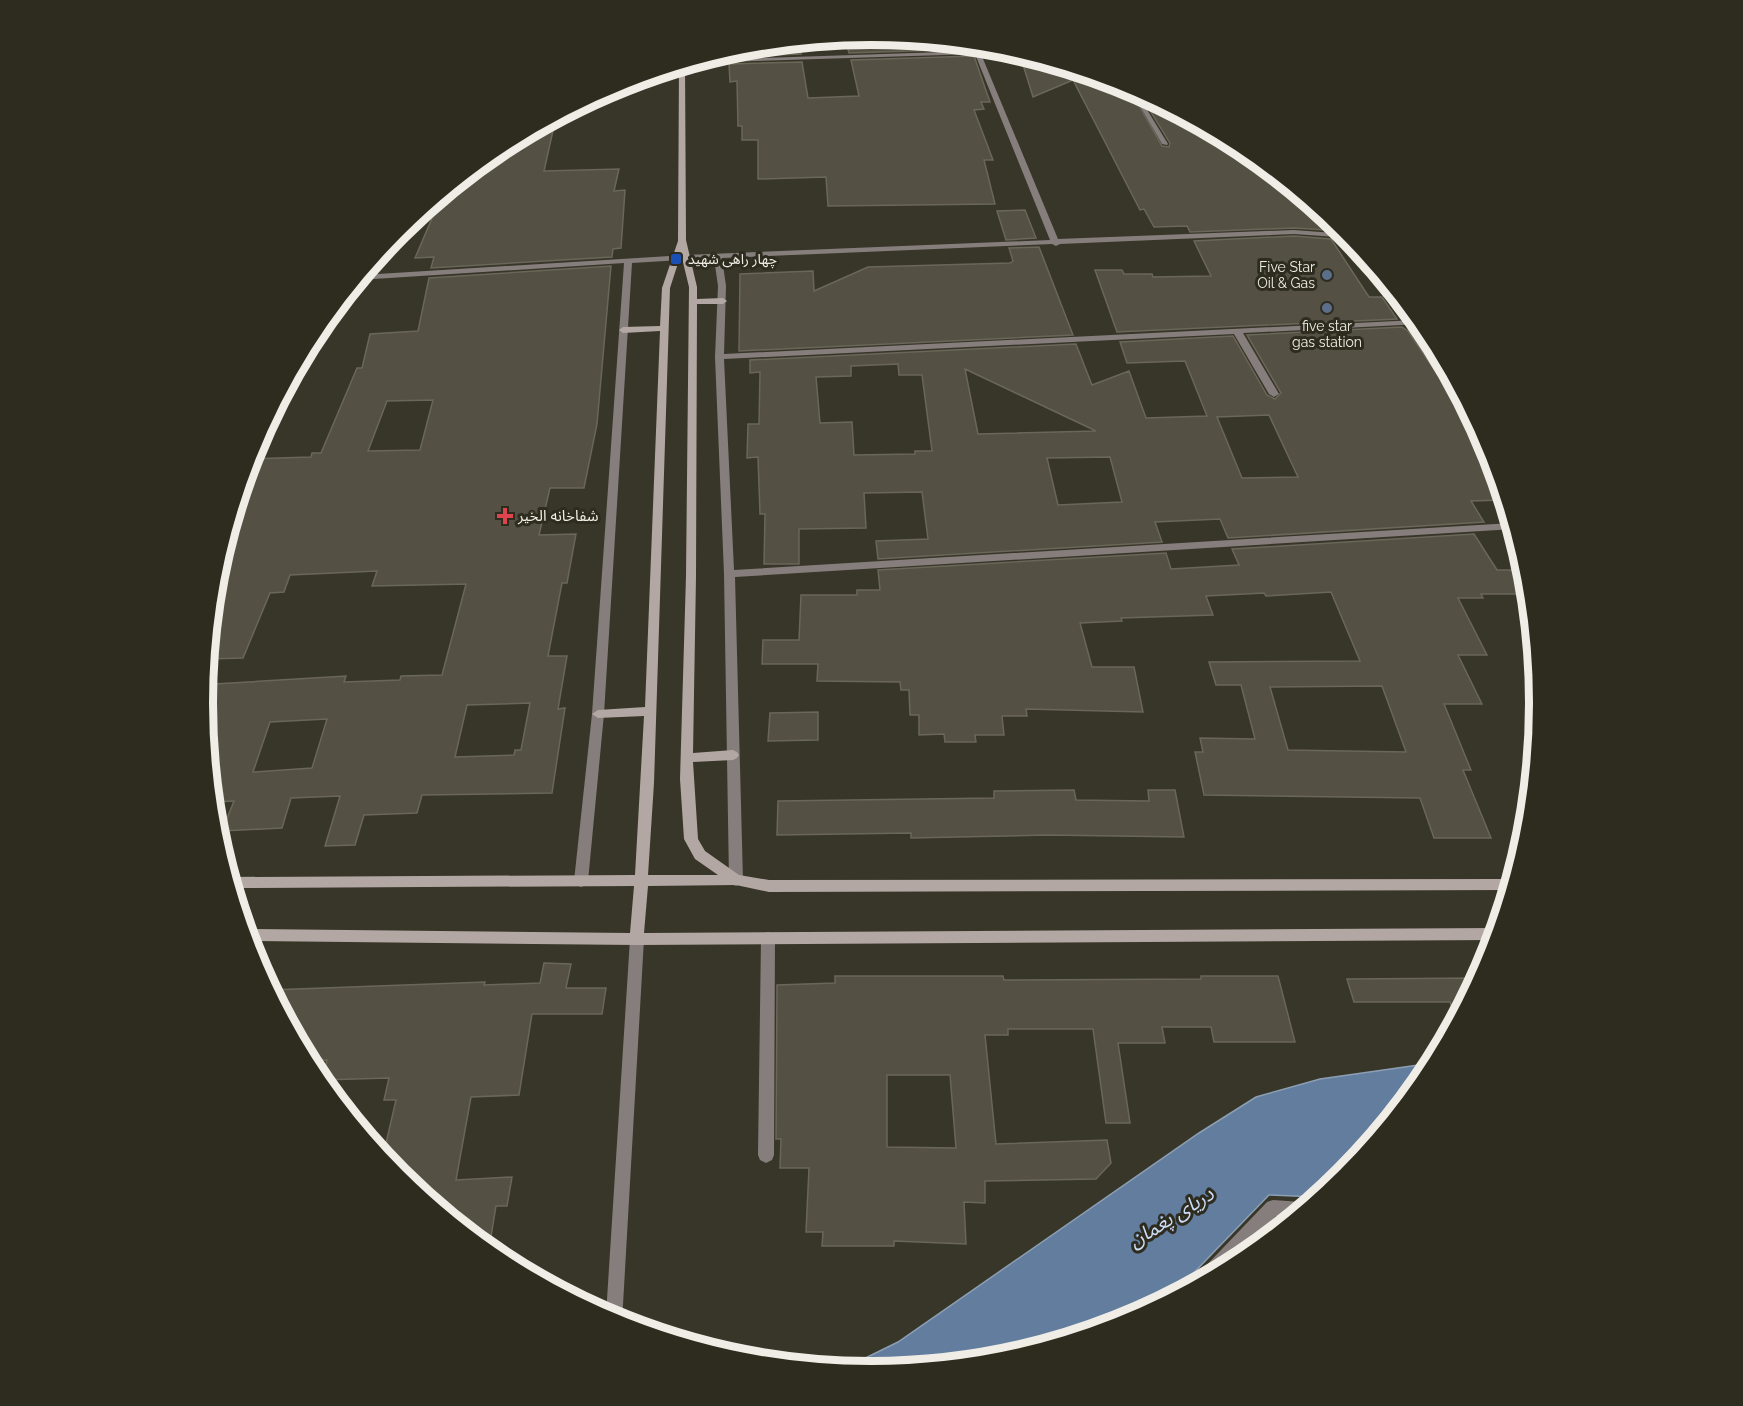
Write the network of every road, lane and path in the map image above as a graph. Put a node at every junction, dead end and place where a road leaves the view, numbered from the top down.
1 (945, 50) edge
2 (979, 55) edge
3 (734, 60) edge
4 (682, 73) edge
5 (1140, 103) edge
6 (1165, 144) dead end
7 (1334, 235) edge
8 (1056, 244) junction
9 (718, 257) junction
10 (681, 258) junction
11 (628, 261) junction
12 (370, 277) edge
13 (723, 301) junction
14 (693, 302) junction
15 (1409, 323) edge
16 (665, 328) junction
17 (623, 330) junction
18 (1237, 331) junction
19 (720, 357) junction
20 (1274, 394) dead end
21 (1505, 526) edge
22 (729, 574) junction
23 (651, 711) junction
24 (598, 714) junction
25 (733, 755) junction
26 (687, 758) junction
27 (736, 880) junction
28 (581, 881) junction
29 (642, 881) junction
30 (239, 882) edge
31 (1504, 884) edge
32 (1487, 934) edge
33 (256, 935) edge
34 (768, 938) junction
35 (637, 939) junction
36 (766, 1155) dead end
37 (1291, 1209) edge
38 (1227, 1256) edge
39 (615, 1309) edge

1 - 3 street
2 - 8 street
4 - 10 main road
5 - 6 street
7 - 8 street
8 - 9 street
9 - 10 street
9 - 13 street
10 - 11 street
10 - 14 main road
10 - 16 main road
11 - 12 street
11 - 17 street
13 - 14 main road
13 - 19 street
14 - 26 main road
15 - 18 street
16 - 17 main road
16 - 23 main road
17 - 24 street
18 - 19 street
18 - 20 street
19 - 22 street
21 - 22 street
22 - 25 street
23 - 24 main road
23 - 29 main road
24 - 28 street
25 - 26 main road
25 - 27 street
26 - 27 main road
27 - 29 main road
27 - 31 main road
28 - 29 main road
28 - 30 main road
29 - 35 main road
32 - 34 main road
33 - 35 main road
34 - 35 main road
34 - 36 street
35 - 39 street
37 - 38 street

